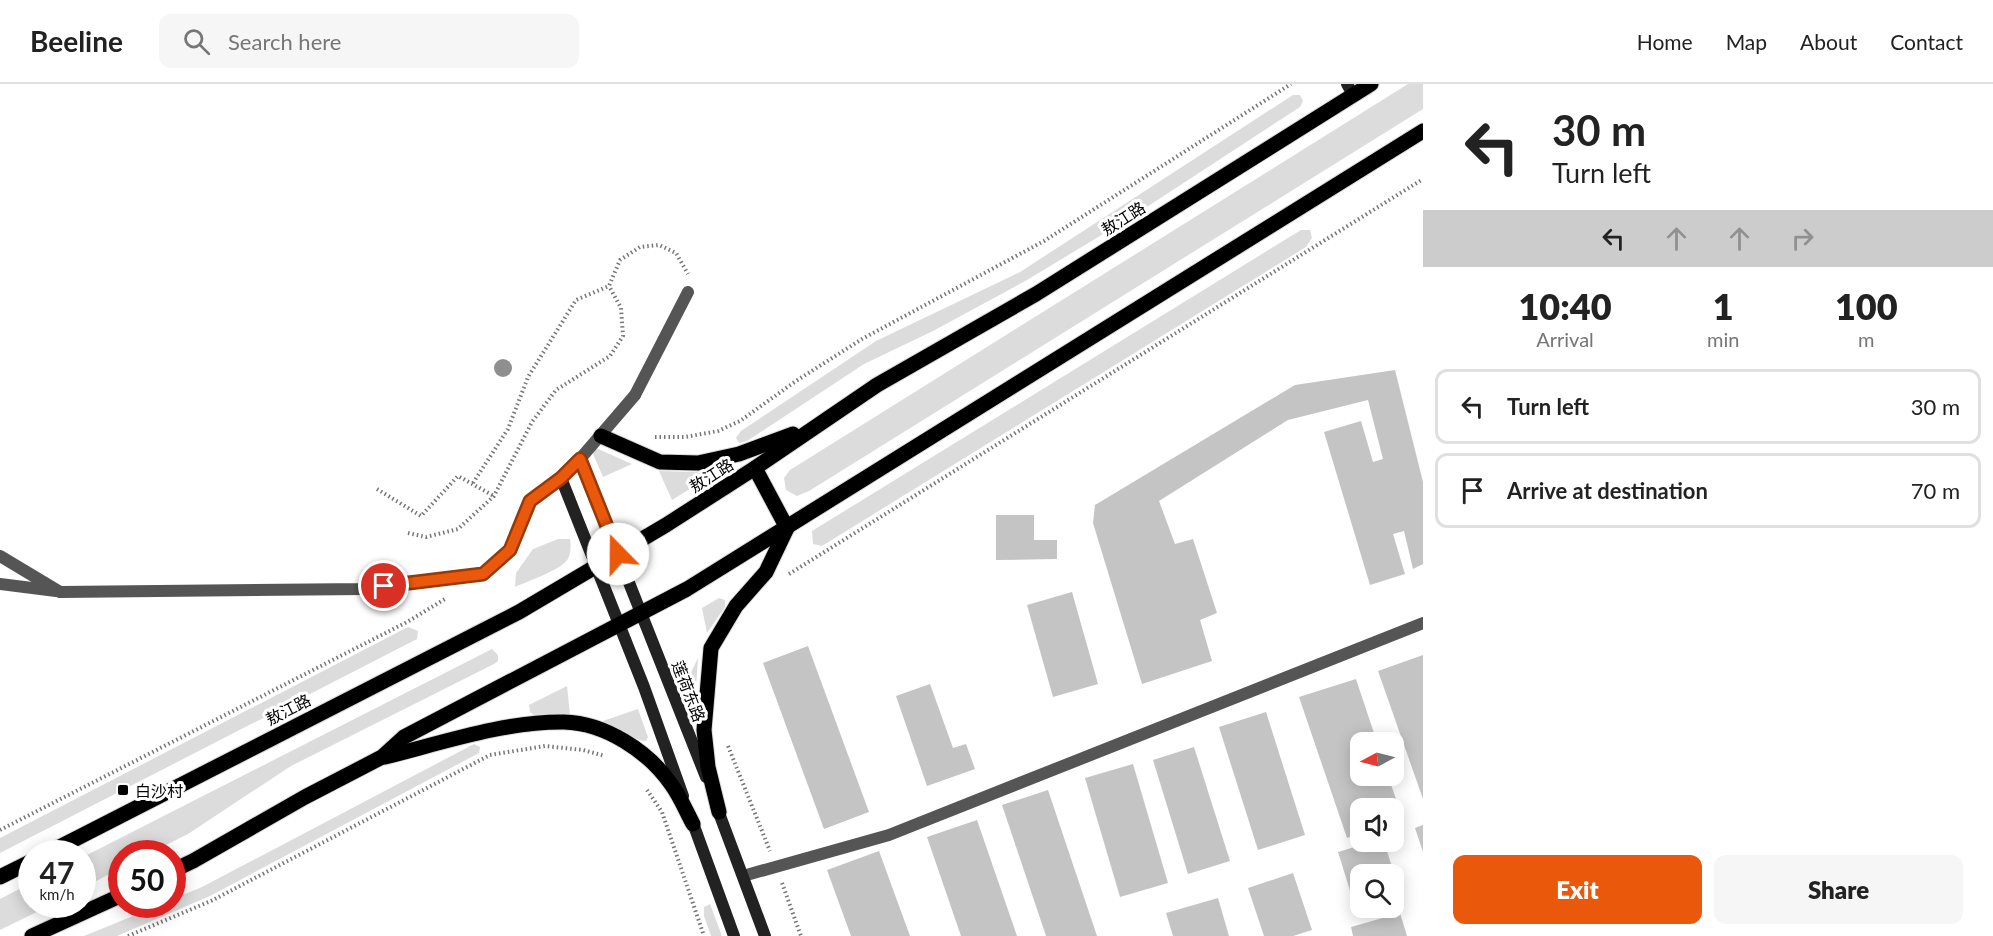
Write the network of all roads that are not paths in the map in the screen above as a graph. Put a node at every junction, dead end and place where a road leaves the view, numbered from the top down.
1 (1371, 84) edge
2 (1350, 89) edge
3 (1423, 131) edge
4 (688, 292) road end
5 (813, 427) junction
6 (601, 436) junction
7 (580, 459) junction
8 (755, 468) junction
9 (561, 478) junction
10 (787, 528) junction
11 (618, 554) junction
12 (0, 556) edge
13 (596, 566) junction
14 (0, 584) edge
15 (60, 591) junction
16 (641, 613) junction
17 (1423, 623) edge
18 (620, 624) junction
19 (382, 758) junction
20 (719, 812) junction
21 (693, 824) junction
22 (73, 840) edge
23 (186, 864) edge
24 (18, 868) edge
25 (742, 876) junction
26 (0, 877) edge
27 (108, 901) edge
28 (32, 936) edge
29 (734, 936) edge
30 (765, 936) edge

1 - 2 main road, 敖江路
2 - 5 main road, 敖江路
3 - 10 main road
4 - 6 street
5 - 6 main road
5 - 8 main road, 敖江路
6 - 7 street
7 - 9 street
7 - 11 main road, 莲荷东路
8 - 10 main road
8 - 11 main road, 敖江路
9 - 13 main road
9 - 15 street
10 - 16 main road
10 - 20 main road
11 - 13 main road, 敖江路
11 - 16 main road, 莲荷东路
12 - 15 street
13 - 18 main road
13 - 22 main road, 敖江路
14 - 15 street
16 - 18 main road
16 - 20 main road, 莲荷东路
17 - 25 street
18 - 19 main road
18 - 21 main road
19 - 21 main road
19 - 23 main road
20 - 25 main road, 莲荷东路
21 - 29 main road
24 - 26 main road
25 - 30 main road, 莲荷东路
27 - 28 main road

